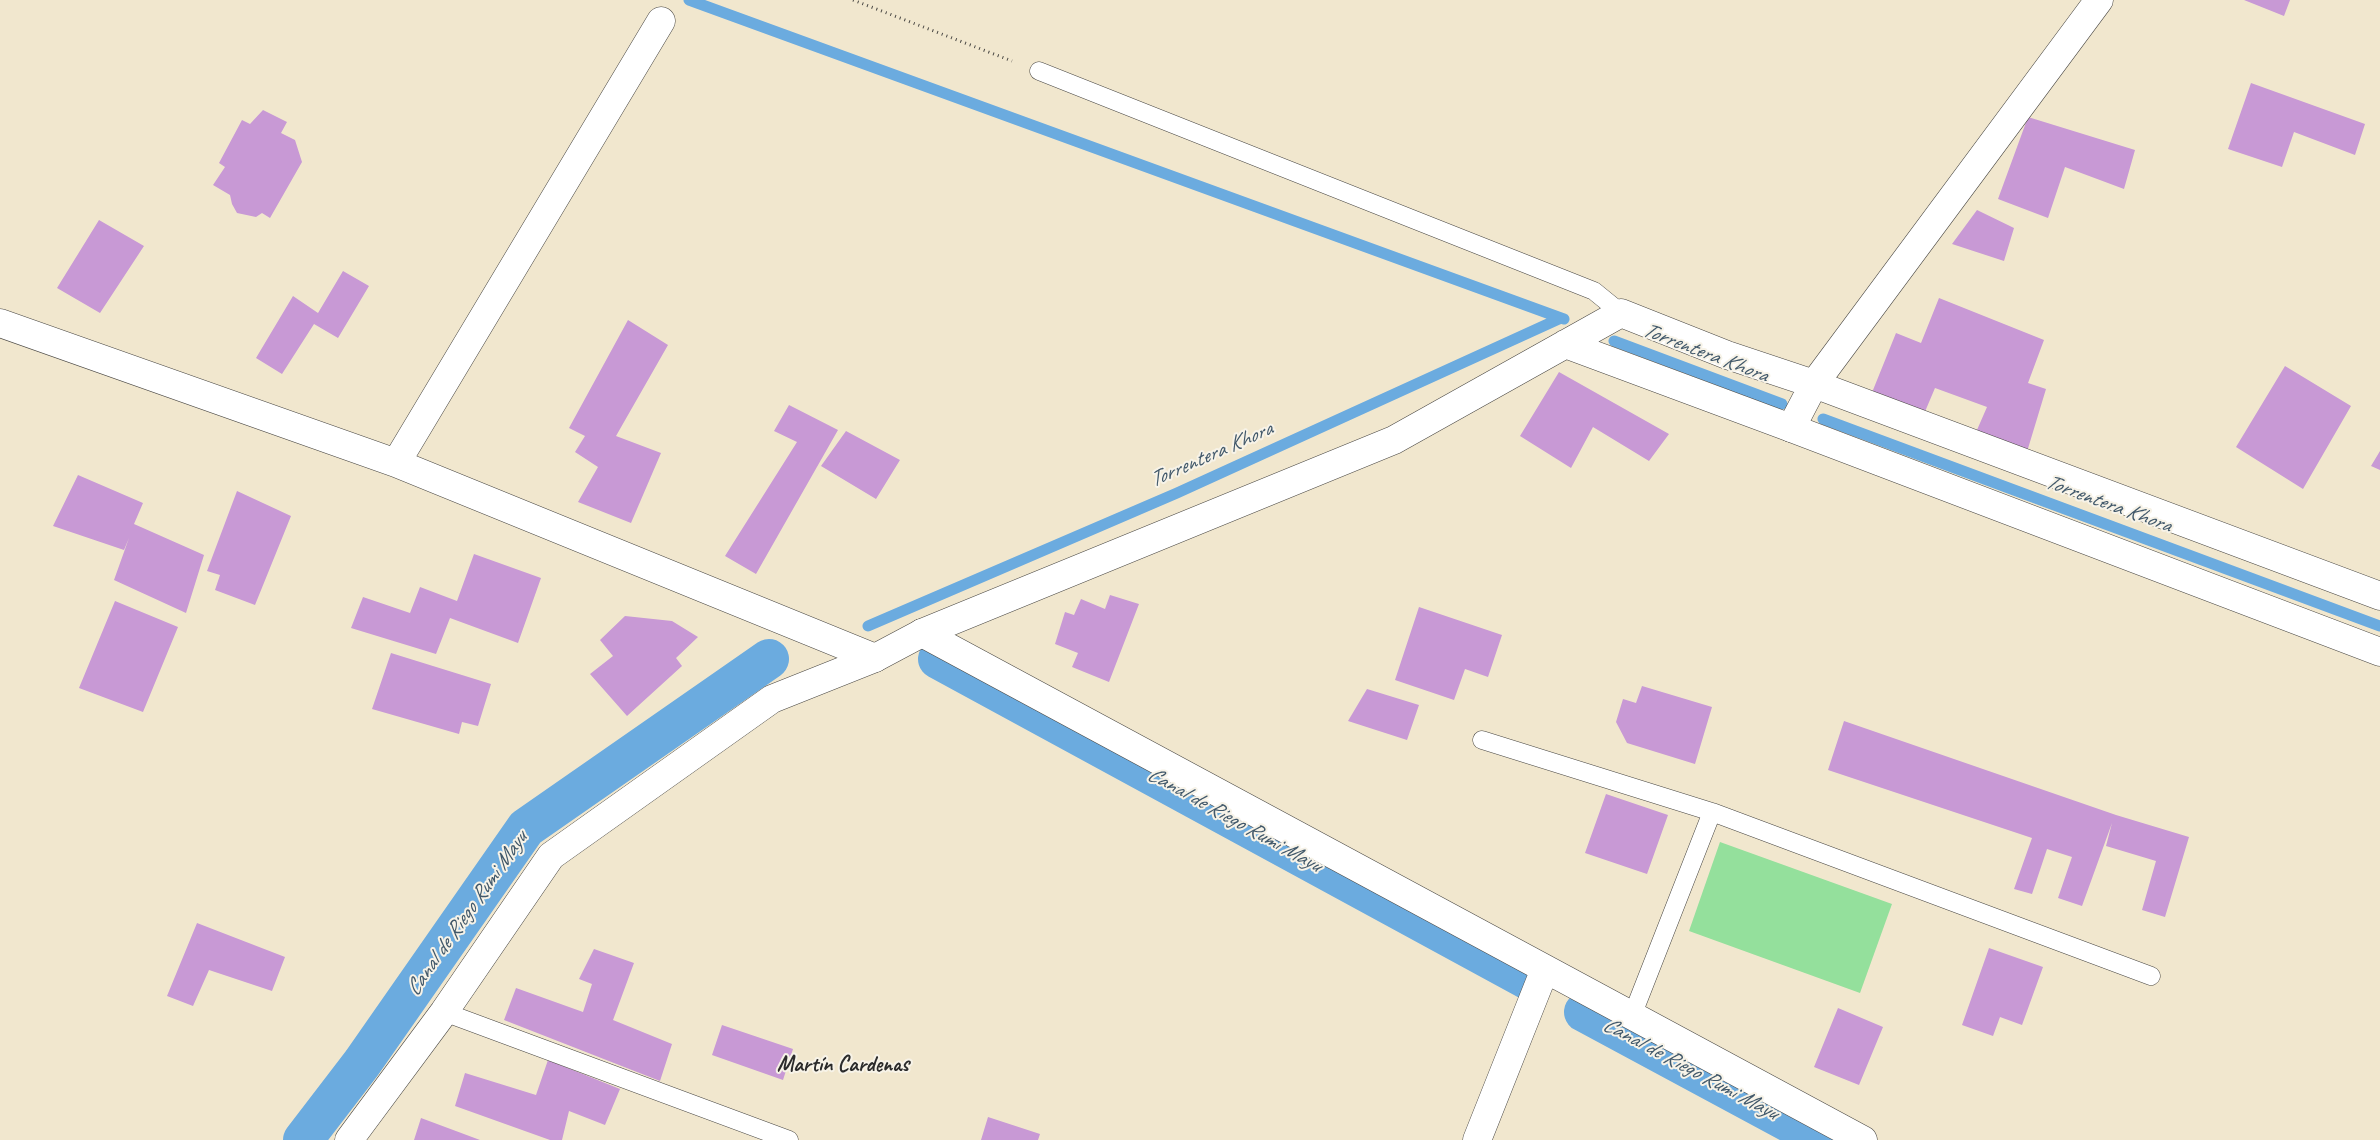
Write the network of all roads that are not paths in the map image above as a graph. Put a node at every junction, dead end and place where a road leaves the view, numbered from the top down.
1 (2098, 0) edge
2 (661, 21) dead end
3 (1039, 71) road end
4 (1621, 313) junction
5 (0, 323) edge
6 (1566, 344) junction
7 (1814, 384) junction
8 (1790, 428) junction
9 (396, 462) junction
10 (2380, 596) edge
11 (922, 633) junction
12 (2380, 652) edge
13 (876, 658) junction
14 (1482, 740) dead end
15 (1712, 812) junction
16 (1546, 969) junction
17 (2151, 976) dead end
18 (444, 1012) junction
19 (1632, 1016) junction
20 (349, 1140) edge
21 (788, 1140) edge
22 (1477, 1140) edge
23 (1863, 1140) edge

1 - 7 street
2 - 9 street
3 - 4 lane
4 - 6 street
4 - 7 street
5 - 9 street
6 - 8 street
6 - 11 street
7 - 8 street
7 - 10 street
8 - 12 street
9 - 13 street
11 - 13 street
11 - 16 street
13 - 18 street
14 - 15 lane
15 - 17 lane
15 - 19 lane
16 - 19 street
16 - 22 street
18 - 20 street
18 - 21 lane
19 - 23 street

